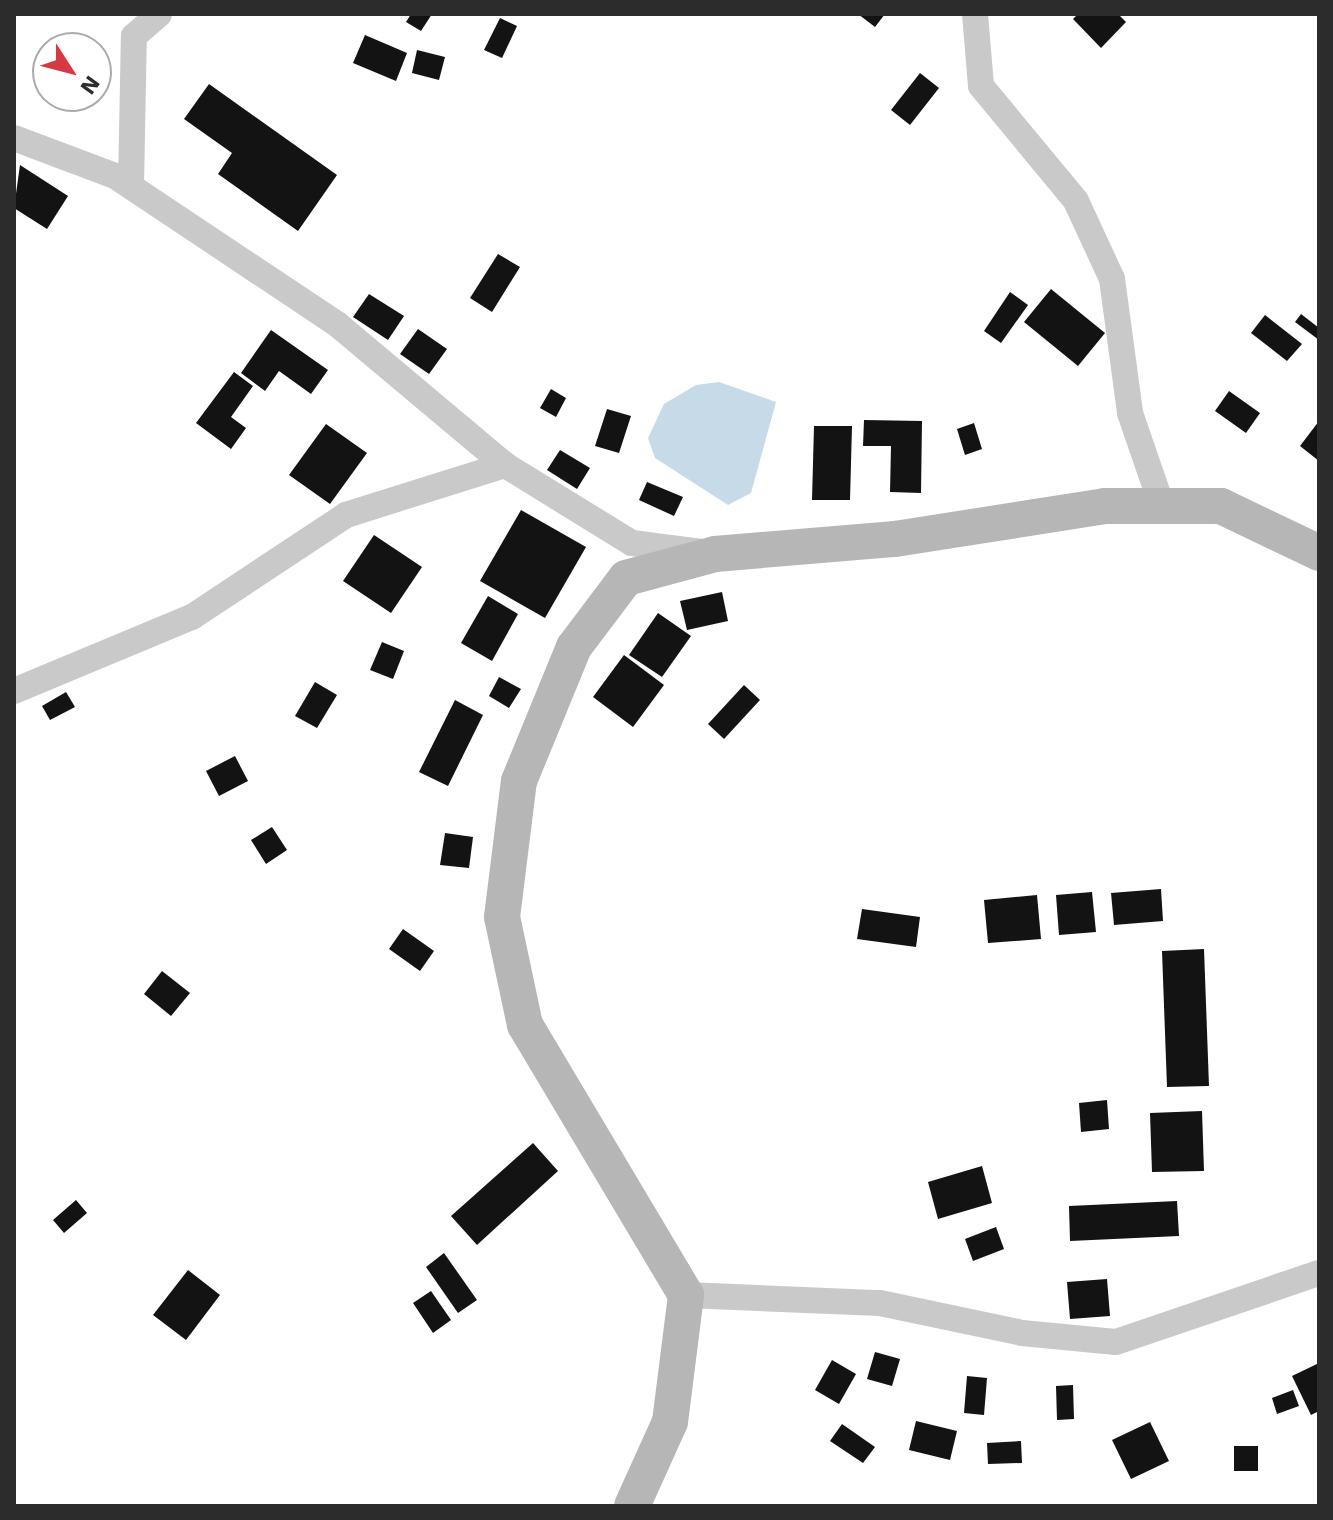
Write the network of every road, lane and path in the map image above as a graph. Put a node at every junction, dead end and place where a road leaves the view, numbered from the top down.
1 (159, 14) edge
2 (975, 14) edge
3 (14, 138) edge
4 (131, 186) junction
5 (505, 465) junction
6 (1162, 506) junction
7 (1319, 553) edge
8 (715, 554) junction
9 (14, 691) edge
10 (1319, 1273) edge
11 (686, 1295) junction
12 (632, 1506) edge

1 - 4 street
2 - 6 street
3 - 4 street
4 - 5 street
5 - 8 street
5 - 9 street
6 - 7 main road
6 - 8 main road
8 - 11 main road
10 - 11 street
11 - 12 main road

